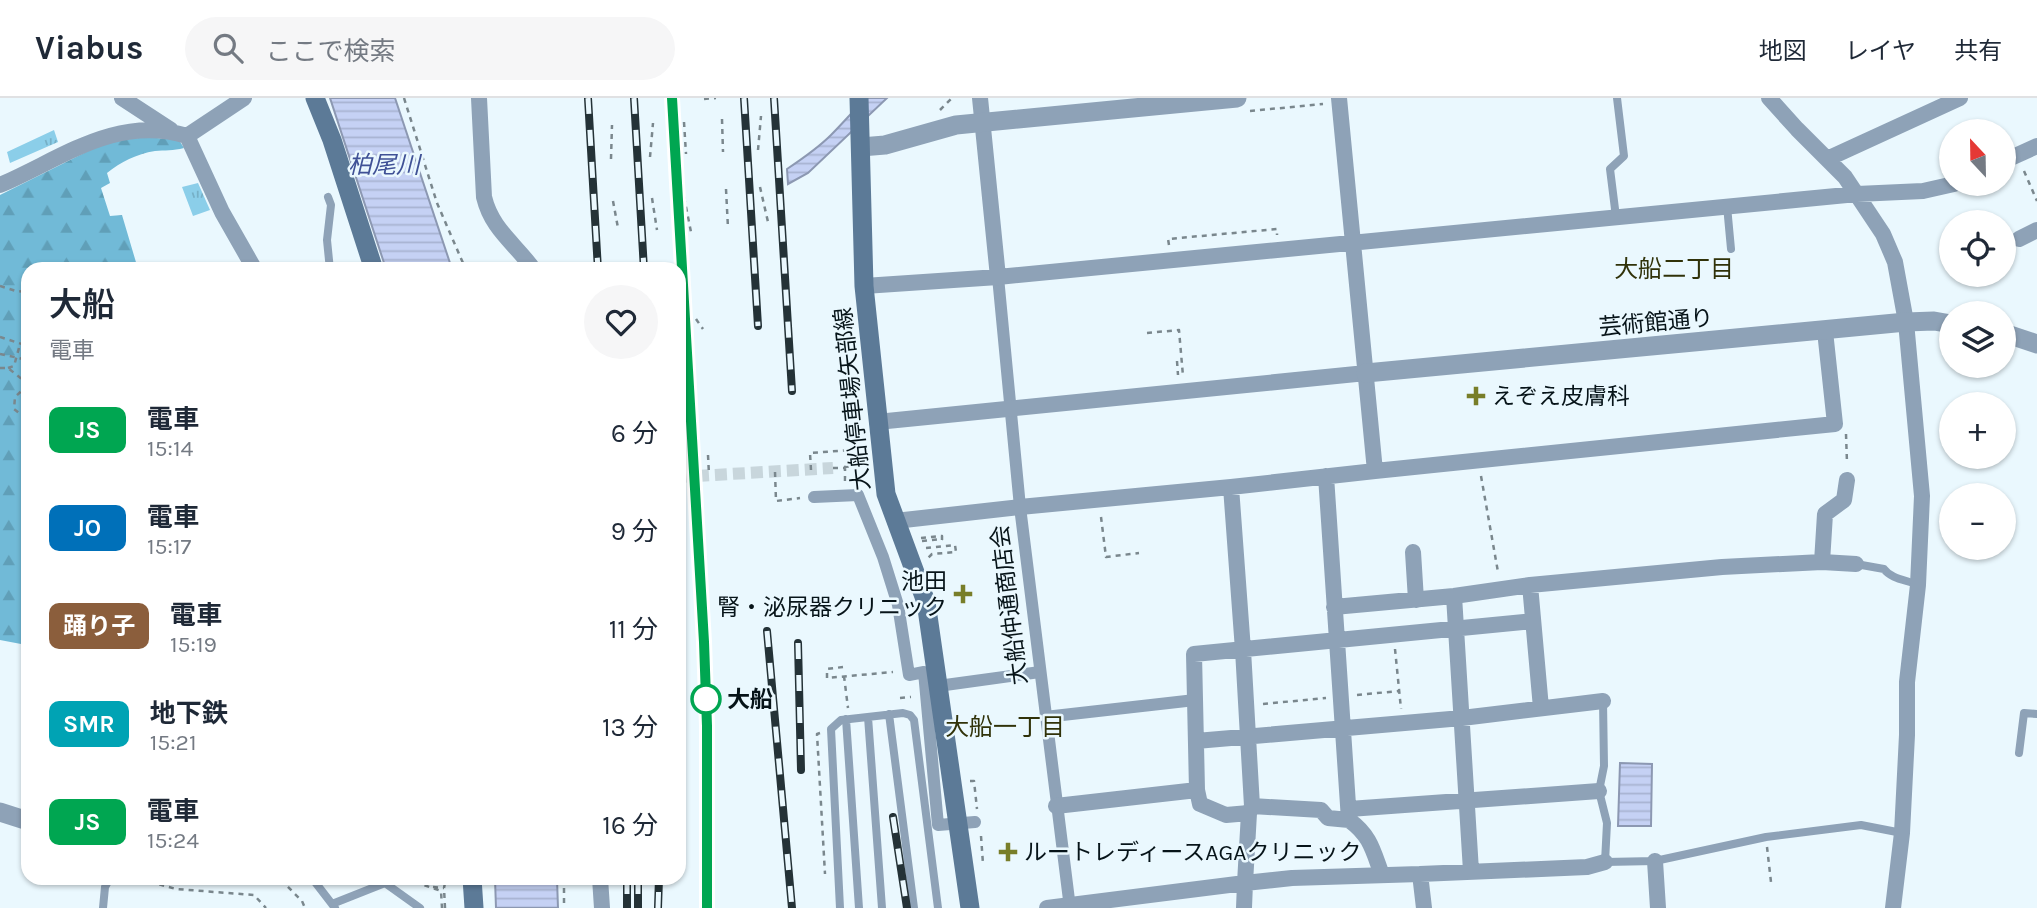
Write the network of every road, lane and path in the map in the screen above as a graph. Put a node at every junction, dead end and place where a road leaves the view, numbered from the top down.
1 (122, 98) edge
2 (244, 98) edge
3 (315, 98) edge
4 (404, 98) edge
5 (479, 98) edge
6 (716, 98) edge
7 (952, 98) edge
8 (980, 98) edge
9 (1237, 98) edge
10 (1339, 98) edge
11 (1617, 98) edge
12 (1960, 98) edge
13 (704, 99) edge
14 (1773, 99) edge
15 (859, 100) edge
16 (938, 112) dead end
17 (761, 116) dead end
18 (722, 119) dead end
19 (684, 122) dead end
20 (983, 122) junction
21 (653, 123) dead end
22 (612, 125) dead end
23 (180, 133) junction
24 (2037, 146) edge
25 (861, 147) junction
26 (758, 149) dead end
27 (723, 152) dead end
28 (686, 154) dead end
29 (2016, 155) edge
30 (650, 157) dead end
31 (611, 159) dead end
32 (1827, 159) junction
33 (2016, 168) edge
34 (0, 185) edge
35 (760, 187) dead end
36 (1939, 187) edge
37 (726, 189) dead end
38 (1857, 194) junction
39 (328, 197) dead end
40 (684, 197) dead end
41 (652, 198) dead end
42 (613, 201) dead end
43 (2037, 201) edge
44 (1727, 206) junction
45 (1616, 217) junction
46 (768, 222) dead end
47 (618, 228) dead end
48 (728, 228) dead end
49 (657, 230) dead end
50 (2037, 230) edge
51 (691, 232) dead end
52 (1278, 235) dead end
53 (2019, 238) dead end
54 (1353, 242) junction
55 (1168, 245) dead end
56 (1731, 250) dead end
57 (250, 262) edge
58 (329, 262) edge
59 (371, 262) edge
60 (463, 262) edge
61 (527, 262) edge
62 (998, 277) junction
63 (0, 286) edge
64 (864, 286) junction
65 (21, 291) edge
66 (696, 319) dead end
67 (1906, 321) junction
68 (1939, 322) edge
69 (703, 329) dead end
70 (1825, 331) junction
71 (1147, 333) dead end
72 (0, 337) edge
73 (2016, 337) edge
74 (20, 344) joint
75 (2037, 344) edge
76 (0, 354) edge
77 (17, 358) junction
78 (21, 359) edge
79 (1177, 361) dead end
80 (0, 368) edge
81 (8, 368) junction
82 (1366, 373) junction
83 (21, 378) edge
84 (21, 391) edge
85 (1010, 410) junction
86 (21, 414) edge
87 (877, 422) junction
88 (1835, 424) junction
89 (867, 449) dead end
90 (708, 455) dead end
91 (1479, 460) junction
92 (870, 465) dead end
93 (811, 470) dead end
94 (1375, 471) junction
95 (775, 472) dead end
96 (709, 475) dead end
97 (1326, 476) junction
98 (1847, 480) joint
99 (1231, 487) junction
100 (845, 496) junction
101 (814, 497) dead end
102 (796, 499) dead end
103 (1099, 499) junction
104 (1020, 507) junction
105 (895, 521) junction
106 (921, 540) dead end
107 (942, 540) dead end
108 (924, 548) dead end
109 (1413, 552) dead end
110 (1139, 553) dead end
111 (932, 554) dead end
112 (1822, 562) junction
113 (1856, 564) joint
114 (1530, 585) junction
115 (1918, 585) junction
116 (1500, 589) junction
117 (1454, 596) junction
118 (1416, 600) junction
119 (1334, 607) junction
120 (1533, 621) junction
121 (1456, 629) junction
122 (1394, 635) junction
123 (1336, 641) junction
124 (1243, 650) junction
125 (843, 667) dead end
126 (908, 670) junction
127 (1040, 672) junction
128 (938, 686) junction
129 (1399, 691) junction
130 (1341, 696) junction
131 (1195, 700) junction
132 (1603, 701) joint
133 (1246, 705) junction
134 (1541, 708) junction
135 (889, 714) junction
136 (2037, 714) edge
137 (868, 717) junction
138 (1045, 717) junction
139 (1462, 718) junction
140 (846, 719) junction
141 (1403, 723) junction
142 (1344, 729) junction
143 (817, 734) dead end
144 (1248, 738) junction
145 (1196, 741) junction
146 (2019, 753) dead end
147 (1197, 790) junction
148 (1599, 791) junction
149 (1467, 801) junction
150 (1056, 806) junction
151 (1250, 810) junction
152 (0, 812) edge
153 (1349, 815) junction
154 (21, 819) edge
155 (975, 822) dead end
156 (1902, 833) junction
157 (1766, 837) junction
158 (1655, 861) junction
159 (1605, 862) junction
160 (1471, 871) junction
161 (1420, 874) junction
162 (1382, 875) junction
163 (825, 881) dead end
164 (1771, 882) dead end
165 (1245, 883) junction
166 (106, 885) edge
167 (162, 885) edge
168 (286, 885) edge
169 (317, 885) edge
170 (381, 885) edge
171 (388, 885) edge
172 (419, 885) edge
173 (424, 885) edge
174 (445, 885) edge
175 (472, 885) edge
176 (564, 885) edge
177 (600, 885) edge
178 (444, 888) junction
179 (334, 906) edge
180 (1069, 907) edge
181 (103, 908) edge
182 (267, 908) edge
183 (305, 908) edge
184 (420, 908) edge
185 (444, 908) edge
186 (474, 908) edge
187 (564, 908) edge
188 (602, 908) edge
189 (839, 908) edge
190 (859, 908) edge
191 (882, 908) edge
192 (914, 908) edge
193 (938, 908) edge
194 (970, 908) edge
195 (1047, 908) edge
196 (1244, 908) edge
197 (1424, 908) edge
198 (1658, 908) edge
199 (1893, 908) edge

1 - 23 street
2 - 23 street
3 - 59 main road
4 - 60 path
5 - 61 street
6 - 13 path
7 - 16 path
8 - 20 street
9 - 20 street
10 - 54 street
11 - 45 lane
12 - 32 street
14 - 32 street
15 - 25 main road, 大船停車場矢部線
17 - 26 path
18 - 27 path
19 - 28 path
20 - 25 street
20 - 62 street
21 - 30 path
22 - 31 path
23 - 34 street
23 - 57 street
24 - 29 street
25 - 64 main road, 大船停車場矢部線
32 - 38 street
33 - 43 path
35 - 46 path
36 - 38 street
37 - 48 path
38 - 44 street
38 - 67 street
39 - 58 lane
40 - 51 path
41 - 49 path
42 - 47 path
44 - 45 street
44 - 56 lane
45 - 54 street
50 - 53 street
52 - 55 path
54 - 62 street
54 - 82 street
62 - 64 street
62 - 85 street, 大船仲通商店会
63 - 65 path
64 - 87 main road, 大船停車場矢部線
66 - 69 path
67 - 68 street, 芸術館通り
67 - 70 street, 芸術館通り
67 - 115 street
70 - 82 street, 芸術館通り
70 - 88 street
71 - 79 path
72 - 74 path
73 - 75 street
74 - 77 path
76 - 77 path
77 - 78 path
77 - 81 path
80 - 81 path
81 - 83 path
82 - 85 street
82 - 94 street
84 - 86 path
85 - 87 street
85 - 104 street, 大船仲通商店会
87 - 105 main road, 大船停車場矢部線
88 - 91 street
88 - 98 path
89 - 93 path
90 - 96 path
91 - 94 street
91 - 116 path
92 - 100 path
94 - 97 street
95 - 102 path
97 - 99 street
97 - 119 street
98 - 112 street
99 - 103 street
99 - 124 street
100 - 101 street
100 - 126 street
103 - 104 street
103 - 110 path
104 - 105 street
104 - 127 street, 大船仲通商店会
105 - 128 main road, 大船停車場矢部線
106 - 107 path
108 - 111 path
109 - 118 street
112 - 113 street
112 - 114 street
113 - 115 lane
114 - 116 street
114 - 120 street
115 - 156 street
116 - 117 street
117 - 118 street
117 - 121 street
118 - 119 street
119 - 123 street
120 - 121 street
120 - 134 street
121 - 122 street
121 - 139 street
122 - 123 street
122 - 129 path
123 - 124 street
123 - 130 street
124 - 131 street
124 - 133 street
125 - 126 path
126 - 155 street
127 - 128 street
127 - 138 street, 大船仲通商店会
128 - 194 main road, 大船停車場矢部線
129 - 130 path
129 - 141 path
130 - 133 path
130 - 142 street
131 - 138 street
131 - 145 street
132 - 134 street
132 - 148 lane
133 - 144 street
134 - 139 street
135 - 137 lane
135 - 192 lane
135 - 193 lane
136 - 146 lane
137 - 140 lane
137 - 191 lane
138 - 150 street, 大船仲通商店会
139 - 141 street
139 - 149 street
140 - 189 lane
140 - 190 lane
141 - 142 street
142 - 144 street
142 - 153 street
143 - 163 path
144 - 145 street
144 - 151 street
145 - 147 street
147 - 150 street
147 - 151 street
148 - 149 street
148 - 159 lane
149 - 153 street
149 - 160 street
150 - 180 street, 大船仲通商店会
151 - 153 street
151 - 165 street
152 - 154 street
153 - 162 street
156 - 157 lane
156 - 199 street
157 - 158 lane
157 - 164 path
158 - 159 lane
158 - 198 street
159 - 160 street
160 - 161 street
161 - 162 street
161 - 197 street
162 - 165 street
165 - 180 street
165 - 196 street
166 - 181 lane
167 - 182 path
168 - 183 path
169 - 179 lane
170 - 179 lane
171 - 184 lane
172 - 178 path
173 - 185 path
174 - 178 path
175 - 186 main road
176 - 187 path
177 - 188 street
178 - 185 path
180 - 195 street

